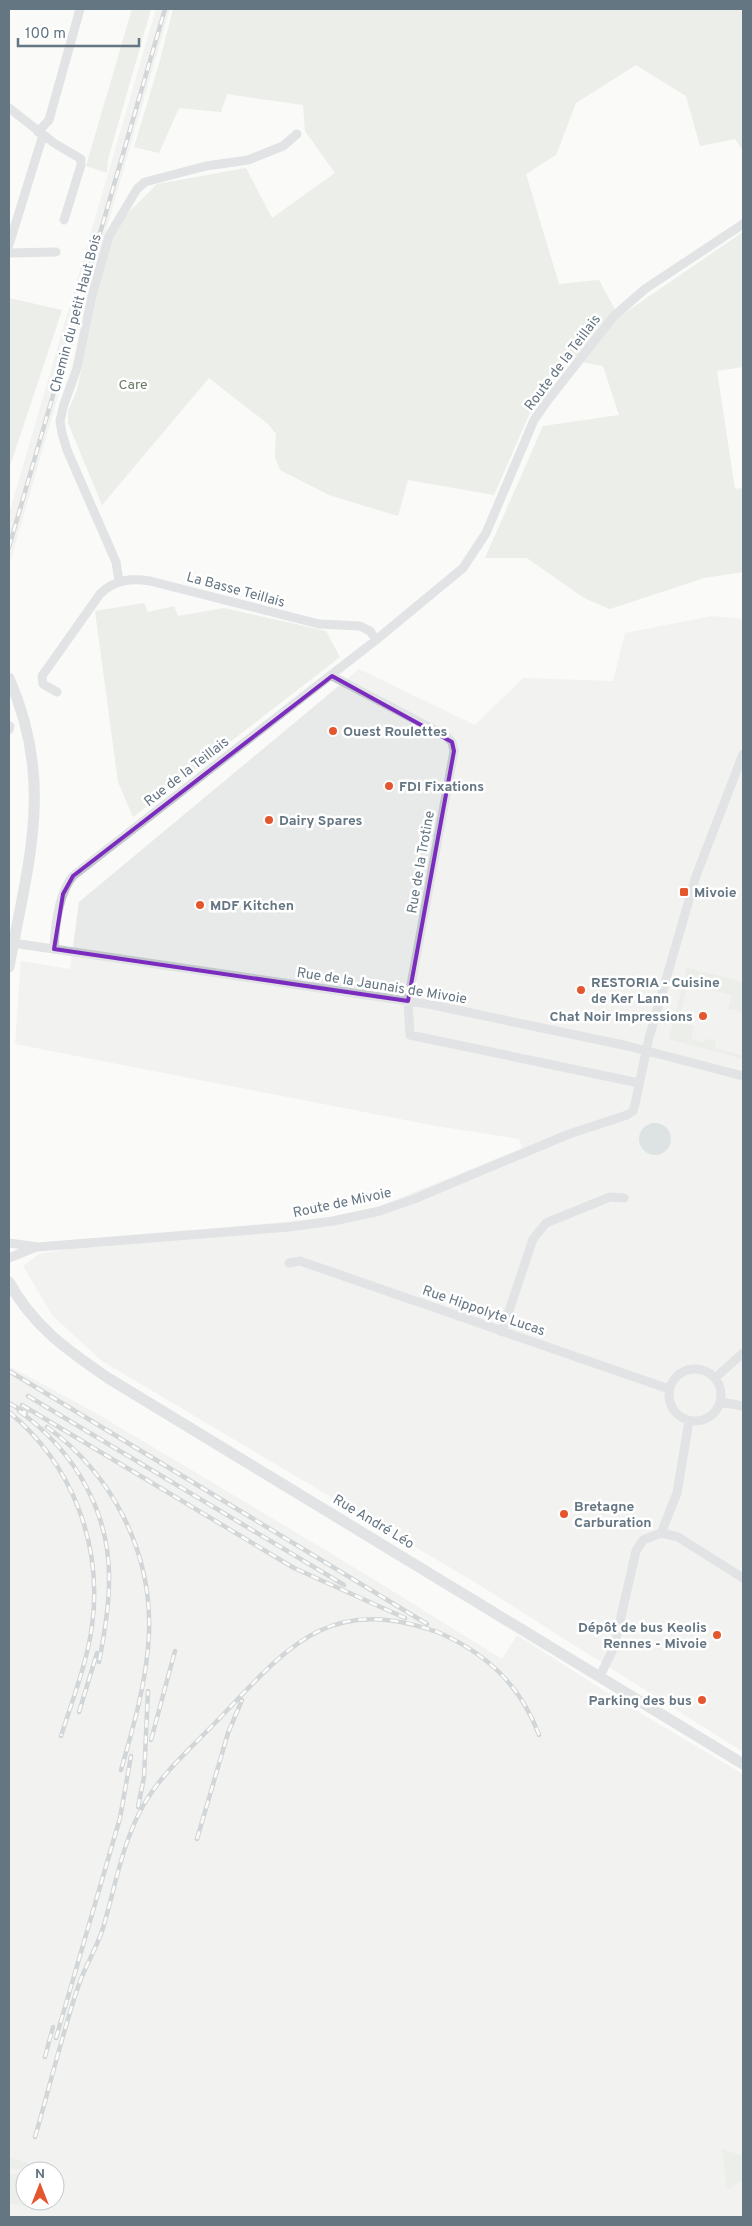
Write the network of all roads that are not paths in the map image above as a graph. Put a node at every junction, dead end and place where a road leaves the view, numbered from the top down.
1 (80, 9) edge
2 (9, 108) edge
3 (40, 134) junction
4 (297, 134) dead end
5 (64, 220) dead end
6 (743, 224) edge
7 (11, 231) edge
8 (9, 245) edge
9 (56, 252) dead end
10 (9, 253) edge
11 (119, 582) junction
12 (376, 640) junction
13 (332, 676) junction
14 (9, 678) edge
15 (57, 692) dead end
16 (743, 754) edge
17 (13, 943) junction
18 (54, 949) junction
19 (9, 968) edge
20 (408, 1001) junction
21 (646, 1051) junction
22 (743, 1076) edge
23 (639, 1083) junction
24 (624, 1198) dead end
25 (9, 1243) edge
26 (38, 1246) junction
27 (9, 1258) edge
28 (289, 1263) dead end
29 (9, 1282) edge
30 (502, 1332) junction
31 (743, 1353) edge
32 (715, 1378) junction
33 (669, 1389) junction
34 (720, 1402) junction
35 (743, 1406) edge
36 (689, 1421) junction
37 (661, 1532) junction
38 (743, 1578) edge
39 (600, 1676) junction
40 (743, 1764) edge

1 - 3 street
2 - 3 street
3 - 5 street
3 - 7 street
4 - 11 street, Chemin du petit Haut Bois
6 - 12 street, Route de la Teillais
7 - 8 street
9 - 10 street
11 - 12 street, La Basse Teillais
11 - 15 street
12 - 13 street, Rue de la Teillais
13 - 18 street, Rue de la Teillais
13 - 20 street, Rue de la Trotine
14 - 17 street
16 - 21 street, Route de Mivoie
17 - 18 street, Rue de la Jaunais de Mivoie
17 - 19 street
18 - 20 street, Rue de la Jaunais de Mivoie
20 - 21 street, Rue de la Jaunais de Mivoie
20 - 23 street, Rue de la Trotine
21 - 22 street, Rue de la Jaunais de Mivoie
21 - 23 street, Route de Mivoie
23 - 26 street, Route de Mivoie
24 - 30 street
25 - 26 street, Route de Mivoie
26 - 27 street, Route de Mivoie
28 - 30 street, Rue Hippolyte Lucas
29 - 39 street, Rue André Léo
30 - 33 street, Rue Hippolyte Lucas
31 - 32 street
32 - 33 street
32 - 34 street
33 - 36 street
34 - 35 street
34 - 36 street
36 - 37 street
37 - 38 street
37 - 39 street
39 - 40 street, Rue André Léo

